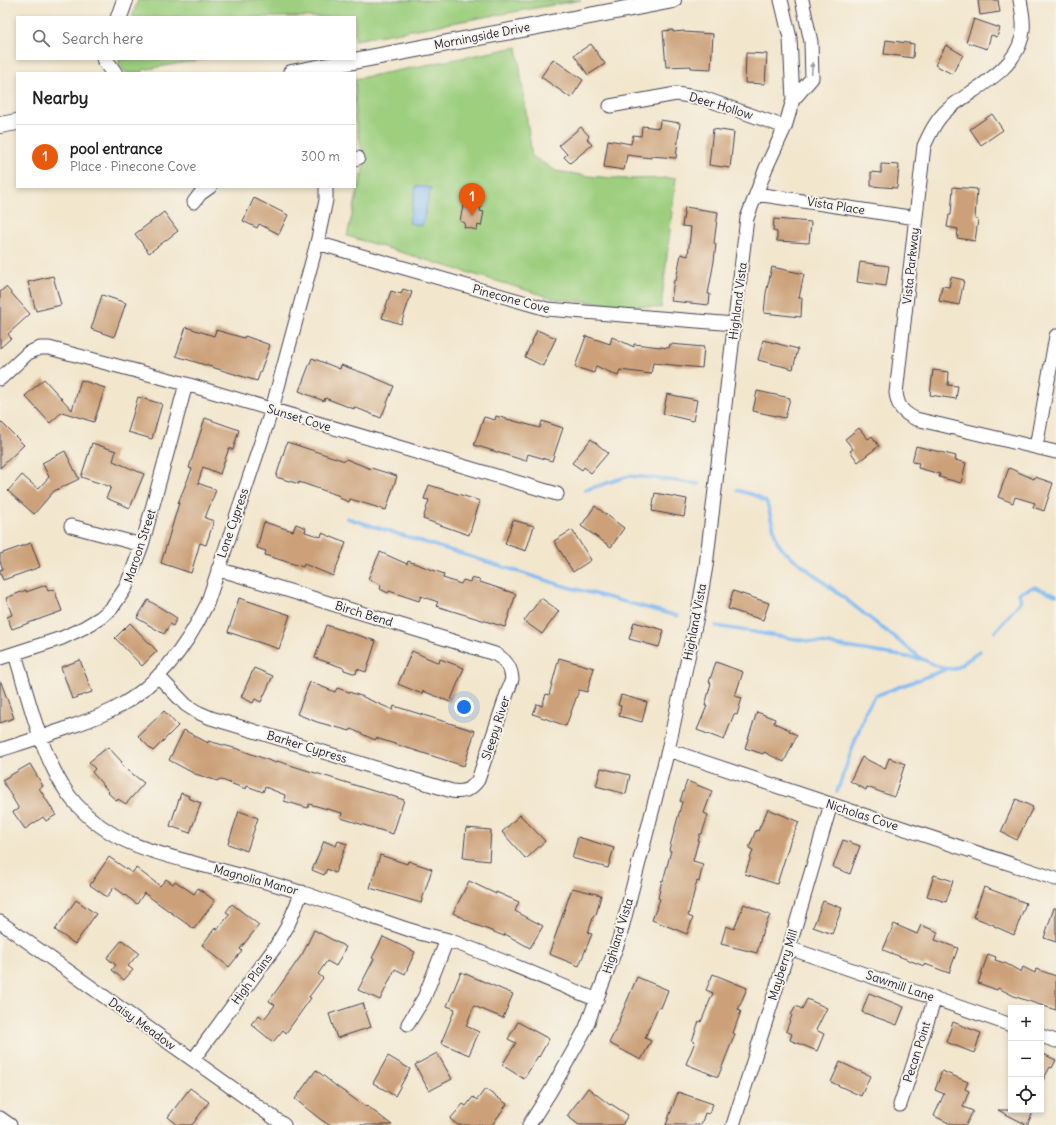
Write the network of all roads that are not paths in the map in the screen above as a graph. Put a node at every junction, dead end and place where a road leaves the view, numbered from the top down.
1 (125, 0) edge
2 (673, 0) edge
3 (781, 0) edge
4 (802, 0) edge
5 (1020, 0) edge
6 (119, 16) edge
7 (103, 64) edge
8 (320, 70) edge
9 (113, 72) edge
10 (305, 72) edge
11 (793, 100) junction
12 (610, 106) dead end
13 (16, 122) edge
14 (0, 125) edge
15 (785, 127) junction
16 (209, 188) edge
17 (326, 188) edge
18 (756, 194) junction
19 (194, 202) dead end
20 (916, 218) junction
21 (317, 243) junction
22 (735, 324) junction
23 (1056, 336) edge
24 (0, 379) edge
25 (186, 384) junction
26 (272, 409) junction
27 (1036, 447) junction
28 (1056, 452) edge
29 (557, 494) dead end
30 (71, 526) dead end
31 (142, 545) junction
32 (218, 569) junction
33 (15, 654) junction
34 (0, 658) edge
35 (508, 664) joint
36 (158, 676) junction
37 (41, 737) junction
38 (0, 750) edge
39 (668, 750) junction
40 (470, 789) joint
41 (831, 804) junction
42 (1056, 879) edge
43 (302, 892) junction
44 (0, 922) edge
45 (447, 940) junction
46 (789, 948) junction
47 (935, 998) junction
48 (597, 1000) junction
49 (408, 1024) dead end
50 (1008, 1024) edge
51 (1044, 1037) edge
52 (1056, 1041) edge
53 (193, 1060) junction
54 (900, 1105) dead end
55 (0, 1118) edge
56 (10, 1125) edge
57 (284, 1125) edge
58 (529, 1125) edge
59 (732, 1125) edge

1 - 6 street
2 - 8 street, Morningside Drive
3 - 11 street, Highland Vista
11 -> 4 street, Highland Vista
5 - 20 street, Vista Parkway
7 - 9 street
8 - 10 street, Morningside Drive
11 - 15 street, Highland Vista
12 - 15 street, Deer Hollow
13 - 14 street
15 - 18 street, Highland Vista
16 - 19 street
17 - 21 street, Lone Cypress
18 - 20 street, Vista Place
18 - 22 street, Highland Vista
20 - 27 street, Vista Parkway
21 - 22 street, Pinecone Cove
21 - 26 street, Lone Cypress
22 - 39 street, Highland Vista
23 - 27 street
24 - 25 street, Sunset Cove
25 - 26 street, Sunset Cove
25 - 31 street, Maroon Street
26 - 29 street, Sunset Cove
26 - 32 street, Lone Cypress
27 - 28 street, Vista Parkway
30 - 31 street
31 - 33 street, Maroon Street
32 - 35 street, Birch Bend
32 - 36 street, Lone Cypress
33 - 34 street, Maroon Street
33 - 37 street, Magnolia Manor
35 - 40 street, Sleepy River
36 - 37 street, Lone Cypress
36 - 40 street, Barker Cypress
37 - 38 street, Lone Cypress
37 - 43 street, Magnolia Manor
39 - 41 street, Nicholas Cove
39 - 48 street, Highland Vista
41 - 42 street, Nicholas Cove
41 - 46 street, Mayberry Mill
43 - 45 street, Magnolia Manor
43 - 53 street, High Plains
44 - 53 street, Daisy Meadow
45 - 48 street, Magnolia Manor
45 - 49 street
46 - 47 street, Sawmill Lane
46 - 59 street, Mayberry Mill
47 - 50 street, Sawmill Lane
47 - 54 street, Pecan Point
48 - 58 street, Highland Vista
51 - 52 street
53 - 57 street, Daisy Meadow
55 - 56 street

